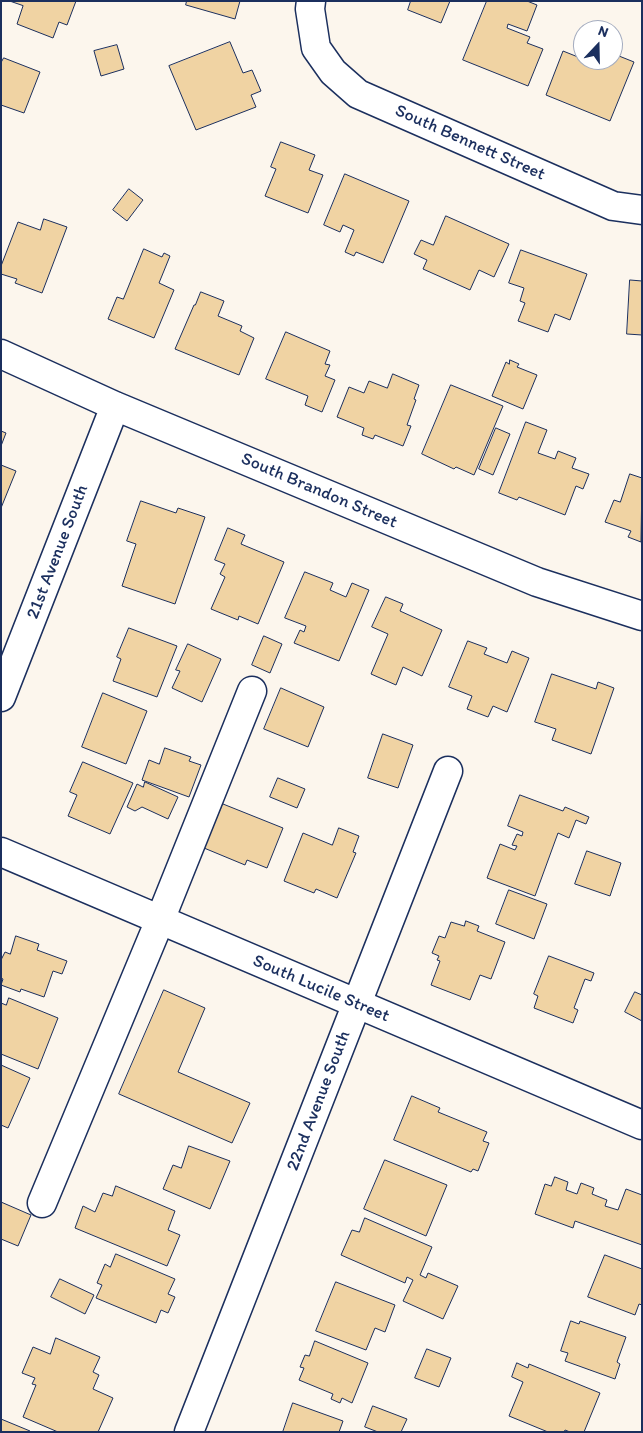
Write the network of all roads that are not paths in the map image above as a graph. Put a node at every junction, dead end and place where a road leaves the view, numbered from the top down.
1 (311, 1) edge
2 (642, 210) edge
3 (1, 354) edge
4 (115, 406) junction
5 (642, 616) edge
6 (252, 691) dead end
7 (1, 697) edge
8 (448, 771) dead end
9 (1, 852) edge
10 (160, 920) junction
11 (357, 1004) junction
12 (642, 1124) edge
13 (42, 1202) dead end
14 (189, 1432) edge

1 - 2 street, South Bennett Street
3 - 4 street, South Brandon Street
4 - 5 street, South Brandon Street
4 - 7 street, 21st Avenue South
6 - 10 street
8 - 11 street, 22nd Avenue South
9 - 10 street, South Lucile Street
10 - 11 street, South Lucile Street
10 - 13 street
11 - 12 street, South Lucile Street
11 - 14 street, 22nd Avenue South

